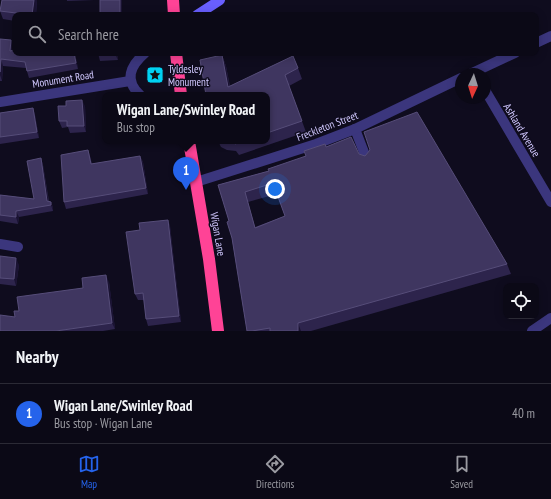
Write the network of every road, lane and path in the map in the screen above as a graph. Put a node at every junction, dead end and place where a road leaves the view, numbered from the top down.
1 (173, 0) edge
2 (220, 0) edge
3 (174, 12) edge
4 (202, 12) edge
5 (551, 36) edge
6 (539, 42) edge
7 (142, 56) edge
8 (176, 56) edge
9 (509, 56) edge
10 (484, 68) edge
11 (130, 81) junction
12 (455, 81) edge
13 (137, 92) edge
14 (181, 92) edge
15 (491, 100) edge
16 (0, 102) edge
17 (356, 130) junction
18 (190, 144) edge
19 (367, 160) edge
20 (196, 182) junction
21 (551, 202) edge
22 (0, 244) edge
23 (18, 247) dead end
24 (551, 318) edge
25 (218, 331) edge
26 (532, 331) edge

1 - 3 highway
2 - 4 street
5 - 6 street
7 - 11 street
8 - 14 highway
9 - 10 street
11 - 13 street
11 - 16 street, Monument Road
12 - 17 street, Freckleton Street
15 - 21 street, Ashland Avenue
17 - 19 street
17 - 20 street, Freckleton Street
18 - 20 highway, Wigan Lane
20 - 25 highway, Wigan Lane
22 - 23 street
24 - 26 street

